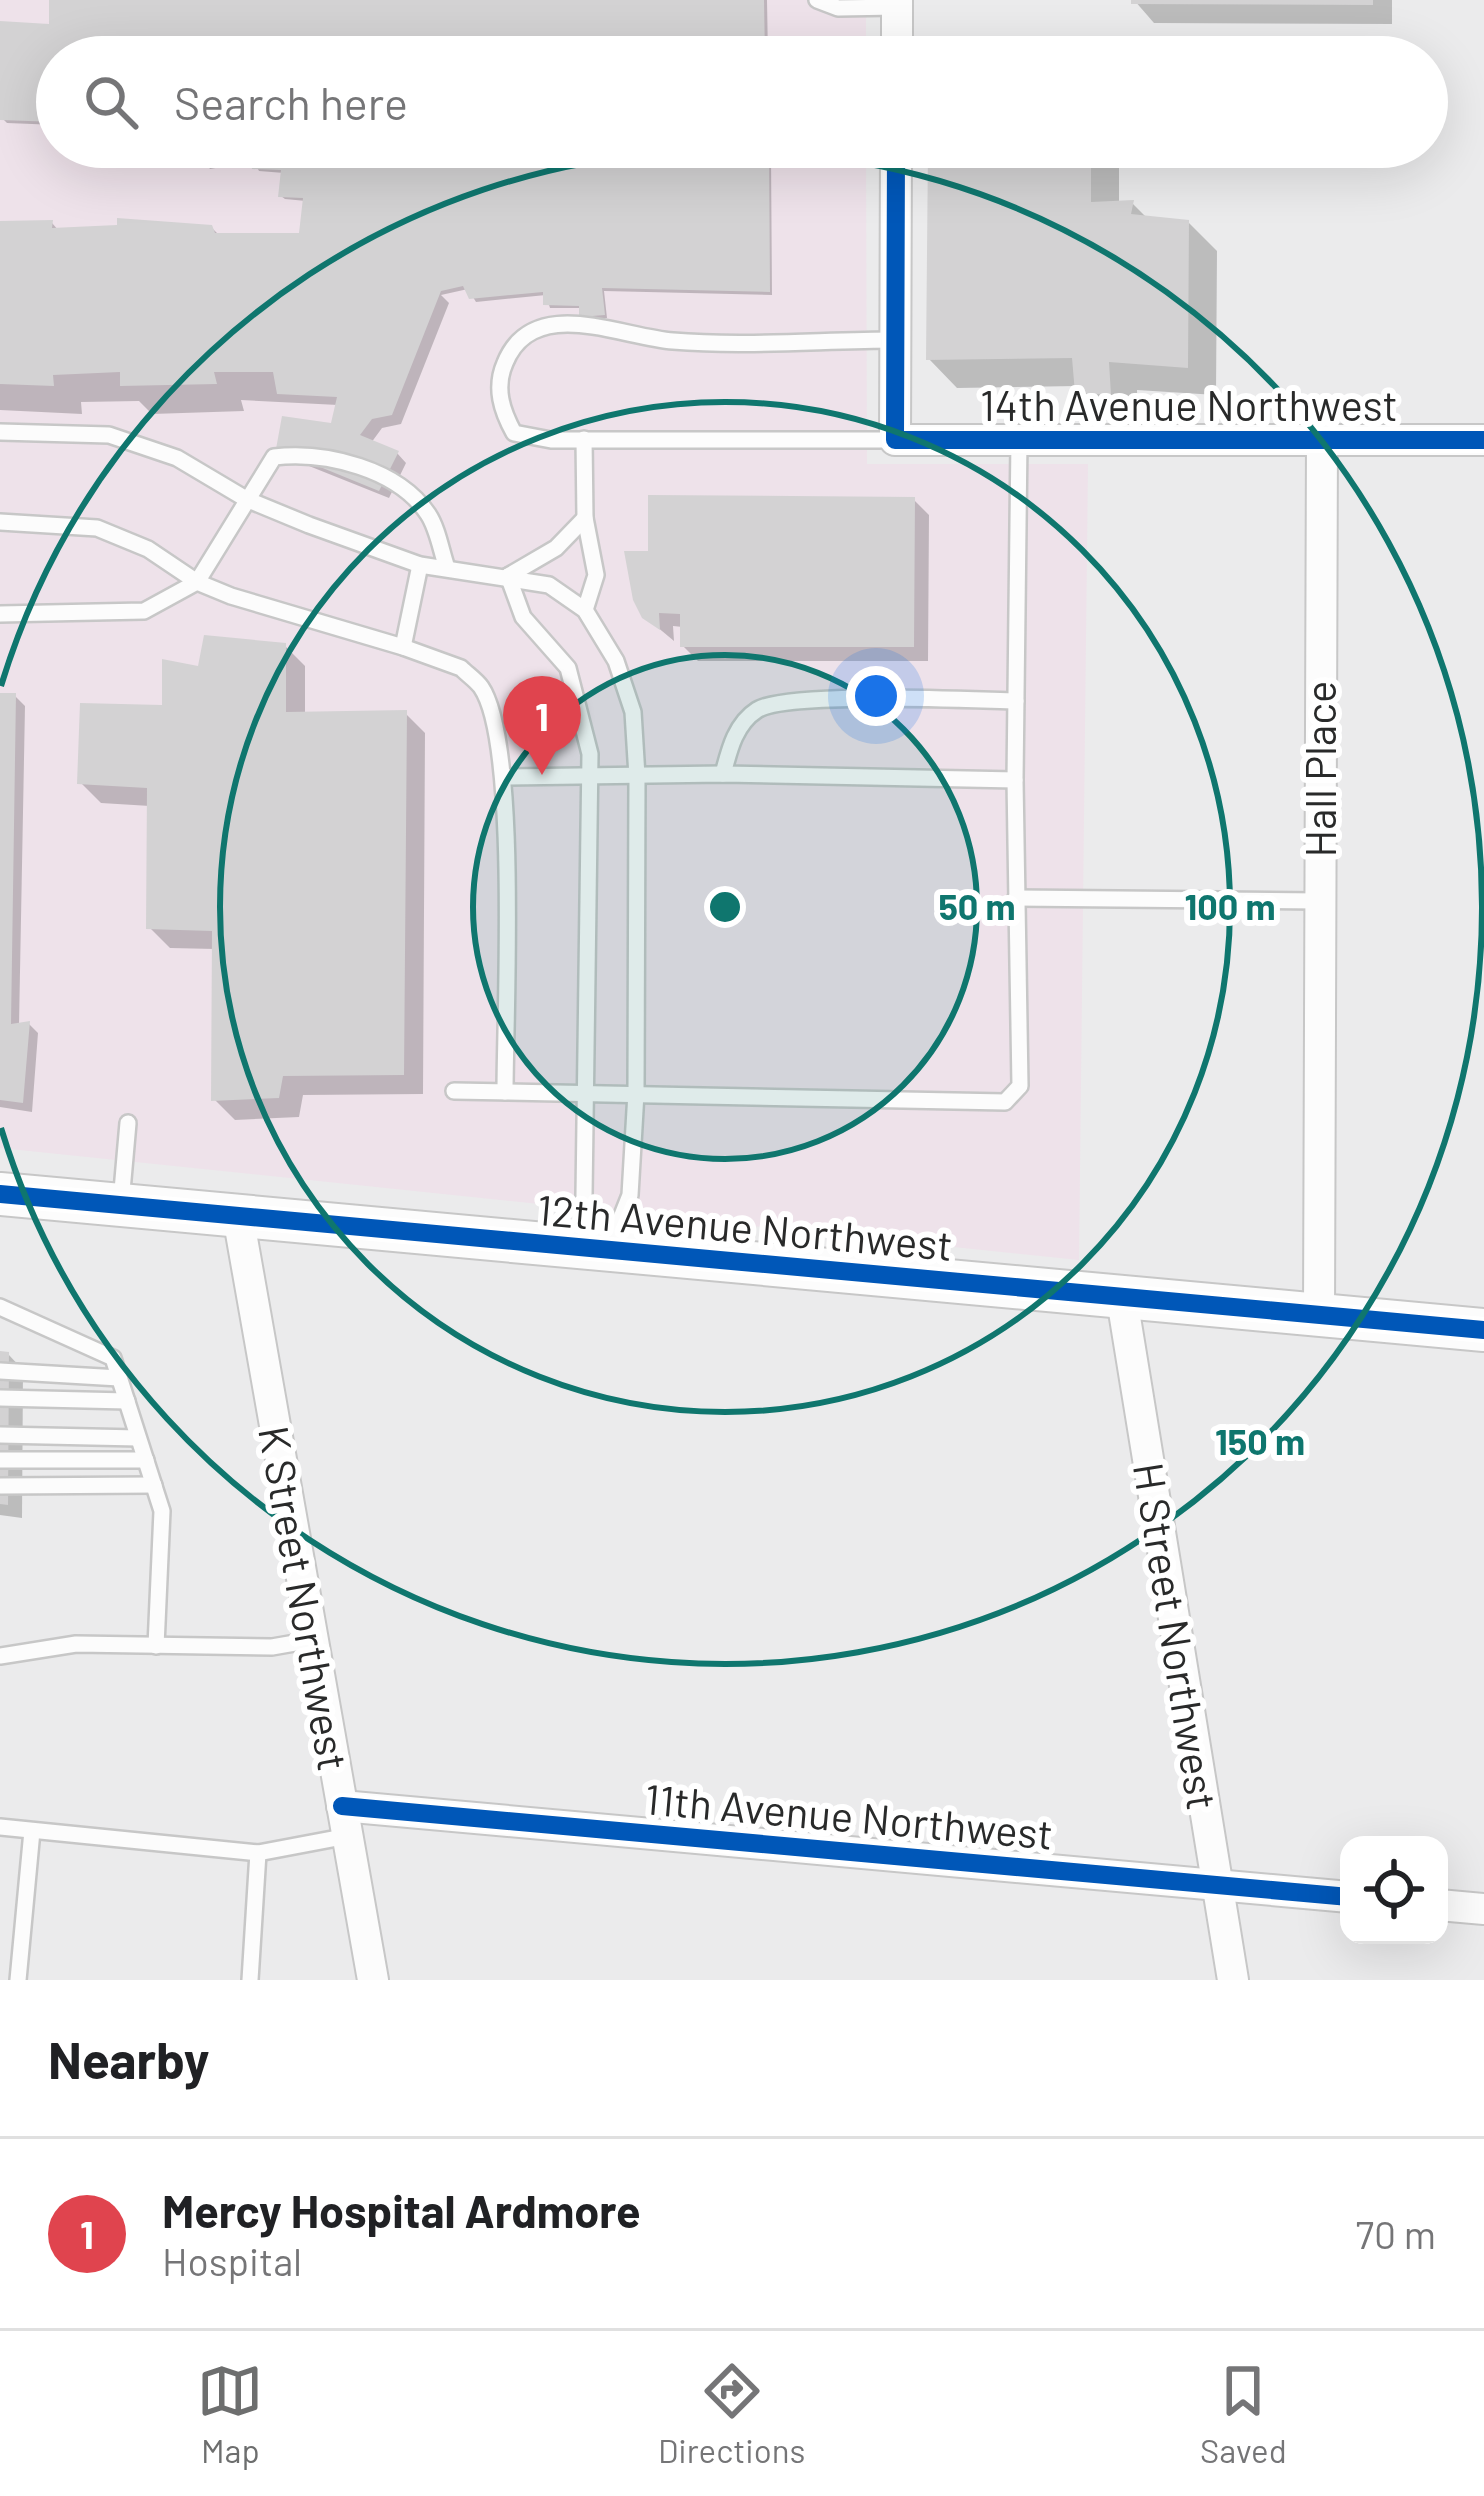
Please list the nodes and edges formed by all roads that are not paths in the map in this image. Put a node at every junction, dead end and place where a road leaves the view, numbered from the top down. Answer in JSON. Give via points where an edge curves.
{"nodes":[{"id":1,"x":817,"y":0,"type":"edge"},
{"id":2,"x":897,"y":4,"type":"edge"},
{"id":3,"x":897,"y":36,"type":"edge"},
{"id":4,"x":896,"y":168,"type":"edge"},
{"id":5,"x":896,"y":340,"type":"junction"},
{"id":6,"x":0,"y":432,"type":"edge"},
{"id":7,"x":584,"y":439,"type":"junction"},
{"id":8,"x":1322,"y":439,"type":"junction"},
{"id":9,"x":895,"y":440,"type":"junction"},
{"id":10,"x":1018,"y":440,"type":"junction"},
{"id":11,"x":1484,"y":440,"type":"edge"},
{"id":12,"x":246,"y":499,"type":"junction"},
{"id":13,"x":585,"y":518,"type":"junction"},
{"id":14,"x":0,"y":522,"type":"edge"},
{"id":15,"x":421,"y":565,"type":"junction"},
{"id":16,"x":446,"y":568,"type":"junction"},
{"id":17,"x":508,"y":576,"type":"junction"},
{"id":18,"x":197,"y":582,"type":"junction"},
{"id":19,"x":585,"y":610,"type":"junction"},
{"id":20,"x":0,"y":614,"type":"edge"},
{"id":21,"x":403,"y":647,"type":"junction"},
{"id":22,"x":1016,"y":701,"type":"junction"},
{"id":23,"x":723,"y":774,"type":"junction"},
{"id":24,"x":638,"y":776,"type":"junction"},
{"id":25,"x":504,"y":777,"type":"junction"},
{"id":26,"x":590,"y":777,"type":"junction"},
{"id":27,"x":1015,"y":780,"type":"junction"},
{"id":28,"x":1016,"y":898,"type":"junction"},
{"id":29,"x":1318,"y":901,"type":"junction"},
{"id":30,"x":454,"y":1090,"type":"dead end"},
{"id":31,"x":505,"y":1092,"type":"junction"},
{"id":32,"x":583,"y":1094,"type":"junction"},
{"id":33,"x":637,"y":1094,"type":"junction"},
{"id":34,"x":128,"y":1123,"type":"dead end"},
{"id":35,"x":0,"y":1194,"type":"edge"},
{"id":36,"x":121,"y":1205,"type":"junction"},
{"id":37,"x":238,"y":1216,"type":"junction"},
{"id":38,"x":608,"y":1251,"type":"junction"},
{"id":39,"x":1120,"y":1293,"type":"junction"},
{"id":40,"x":0,"y":1306,"type":"edge"},
{"id":41,"x":1319,"y":1314,"type":"junction"},
{"id":42,"x":1484,"y":1330,"type":"edge"},
{"id":43,"x":0,"y":1372,"type":"edge"},
{"id":44,"x":119,"y":1378,"type":"junction"},
{"id":45,"x":0,"y":1398,"type":"edge"},
{"id":46,"x":127,"y":1402,"type":"junction"},
{"id":47,"x":0,"y":1435,"type":"edge"},
{"id":48,"x":138,"y":1438,"type":"junction"},
{"id":49,"x":0,"y":1460,"type":"edge"},
{"id":50,"x":146,"y":1460,"type":"junction"},
{"id":51,"x":0,"y":1486,"type":"edge"},
{"id":52,"x":154,"y":1486,"type":"junction"},
{"id":53,"x":313,"y":1640,"type":"junction"},
{"id":54,"x":156,"y":1646,"type":"junction"},
{"id":55,"x":0,"y":1656,"type":"edge"},
{"id":56,"x":345,"y":1821,"type":"junction"},
{"id":57,"x":0,"y":1827,"type":"edge"},
{"id":58,"x":32,"y":1831,"type":"junction"},
{"id":59,"x":258,"y":1853,"type":"junction"},
{"id":60,"x":1217,"y":1885,"type":"junction"},
{"id":61,"x":1340,"y":1896,"type":"edge"},
{"id":62,"x":1448,"y":1906,"type":"edge"},
{"id":63,"x":1484,"y":1909,"type":"edge"},
{"id":64,"x":18,"y":1980,"type":"edge"},
{"id":65,"x":250,"y":1980,"type":"edge"},
{"id":66,"x":374,"y":1980,"type":"edge"},
{"id":67,"x":1233,"y":1980,"type":"edge"}],
"edges":[{"from":1,"to":2,"type":"lane","via":[[838,8]]},
{"from":2,"to":3,"type":"street"},
{"from":4,"to":5,"type":"street"},
{"from":5,"to":7,"type":"lane","via":[[671,341],[557,323],[524,335],[501,371],[500,408],[514,433]]},
{"from":5,"to":9,"type":"street"},
{"from":6,"to":12,"type":"lane","via":[[109,435],[177,458]]},
{"from":7,"to":9,"type":"lane"},
{"from":7,"to":13,"type":"lane"},
{"from":8,"to":10,"type":"street","name":"14th Avenue Northwest"},
{"from":8,"to":11,"type":"street","name":"14th Avenue Northwest"},
{"from":8,"to":29,"type":"street","name":"Hall Place"},
{"from":9,"to":10,"type":"street","name":"14th Avenue Northwest"},
{"from":10,"to":22,"type":"lane"},
{"from":12,"to":15,"type":"lane"},
{"from":12,"to":16,"type":"lane","via":[[274,457],[360,467],[409,490],[432,518]]},
{"from":12,"to":18,"type":"lane"},
{"from":13,"to":17,"type":"lane","via":[[556,548]]},
{"from":13,"to":19,"type":"lane","via":[[596,575]]},
{"from":14,"to":18,"type":"lane","via":[[98,528]]},
{"from":15,"to":16,"type":"lane"},
{"from":15,"to":21,"type":"lane"},
{"from":16,"to":17,"type":"lane"},
{"from":17,"to":19,"type":"lane","via":[[549,585]]},
{"from":17,"to":26,"type":"lane","via":[[523,617],[568,668]]},
{"from":18,"to":20,"type":"lane","via":[[144,611]]},
{"from":18,"to":21,"type":"lane"},
{"from":19,"to":24,"type":"lane","via":[[616,661],[633,712]]},
{"from":21,"to":25,"type":"lane","via":[[460,668],[482,688]]},
{"from":22,"to":23,"type":"lane","via":[[796,700],[758,709],[734,736]]},
{"from":22,"to":27,"type":"lane"},
{"from":23,"to":24,"type":"lane"},
{"from":23,"to":27,"type":"lane"},
{"from":24,"to":26,"type":"lane"},
{"from":24,"to":33,"type":"lane"},
{"from":25,"to":26,"type":"lane"},
{"from":25,"to":31,"type":"lane"},
{"from":26,"to":32,"type":"lane"},
{"from":27,"to":28,"type":"lane"},
{"from":28,"to":29,"type":"lane"},
{"from":28,"to":33,"type":"lane","via":[[1020,1086],[1005,1102]]},
{"from":29,"to":41,"type":"street","name":"Hall Place"},
{"from":30,"to":31,"type":"lane"},
{"from":31,"to":32,"type":"lane"},
{"from":32,"to":33,"type":"lane"},
{"from":32,"to":38,"type":"lane","via":[[584,1196]]},
{"from":33,"to":38,"type":"lane","via":[[630,1195]]},
{"from":34,"to":36,"type":"lane"},
{"from":35,"to":36,"type":"street","name":"12th Avenue Northwest"},
{"from":36,"to":37,"type":"street","name":"12th Avenue Northwest"},
{"from":37,"to":38,"type":"street","name":"12th Avenue Northwest"},
{"from":37,"to":53,"type":"street","name":"K Street Northwest"},
{"from":38,"to":39,"type":"street","name":"12th Avenue Northwest"},
{"from":39,"to":41,"type":"street","name":"12th Avenue Northwest"},
{"from":39,"to":60,"type":"street","name":"H Street Northwest"},
{"from":40,"to":44,"type":"lane","via":[[113,1358]]},
{"from":41,"to":42,"type":"street","name":"12th Avenue Northwest"},
{"from":43,"to":44,"type":"lane"},
{"from":44,"to":46,"type":"lane"},
{"from":45,"to":46,"type":"lane"},
{"from":46,"to":48,"type":"lane"},
{"from":47,"to":48,"type":"lane"},
{"from":48,"to":50,"type":"lane"},
{"from":49,"to":50,"type":"lane"},
{"from":50,"to":52,"type":"lane"},
{"from":51,"to":52,"type":"lane"},
{"from":52,"to":54,"type":"lane","via":[[162,1511]]},
{"from":53,"to":54,"type":"lane"},
{"from":53,"to":56,"type":"street","name":"K Street Northwest"},
{"from":54,"to":55,"type":"lane","via":[[76,1644]]},
{"from":56,"to":59,"type":"lane"},
{"from":56,"to":60,"type":"street","name":"11th Avenue Northwest"},
{"from":56,"to":66,"type":"street","name":"K Street Northwest"},
{"from":57,"to":58,"type":"lane"},
{"from":58,"to":59,"type":"lane"},
{"from":58,"to":64,"type":"lane"},
{"from":59,"to":65,"type":"lane"},
{"from":60,"to":61,"type":"street","name":"11th Avenue Northwest"},
{"from":60,"to":67,"type":"street","name":"H Street Northwest"},
{"from":62,"to":63,"type":"street"}]}
